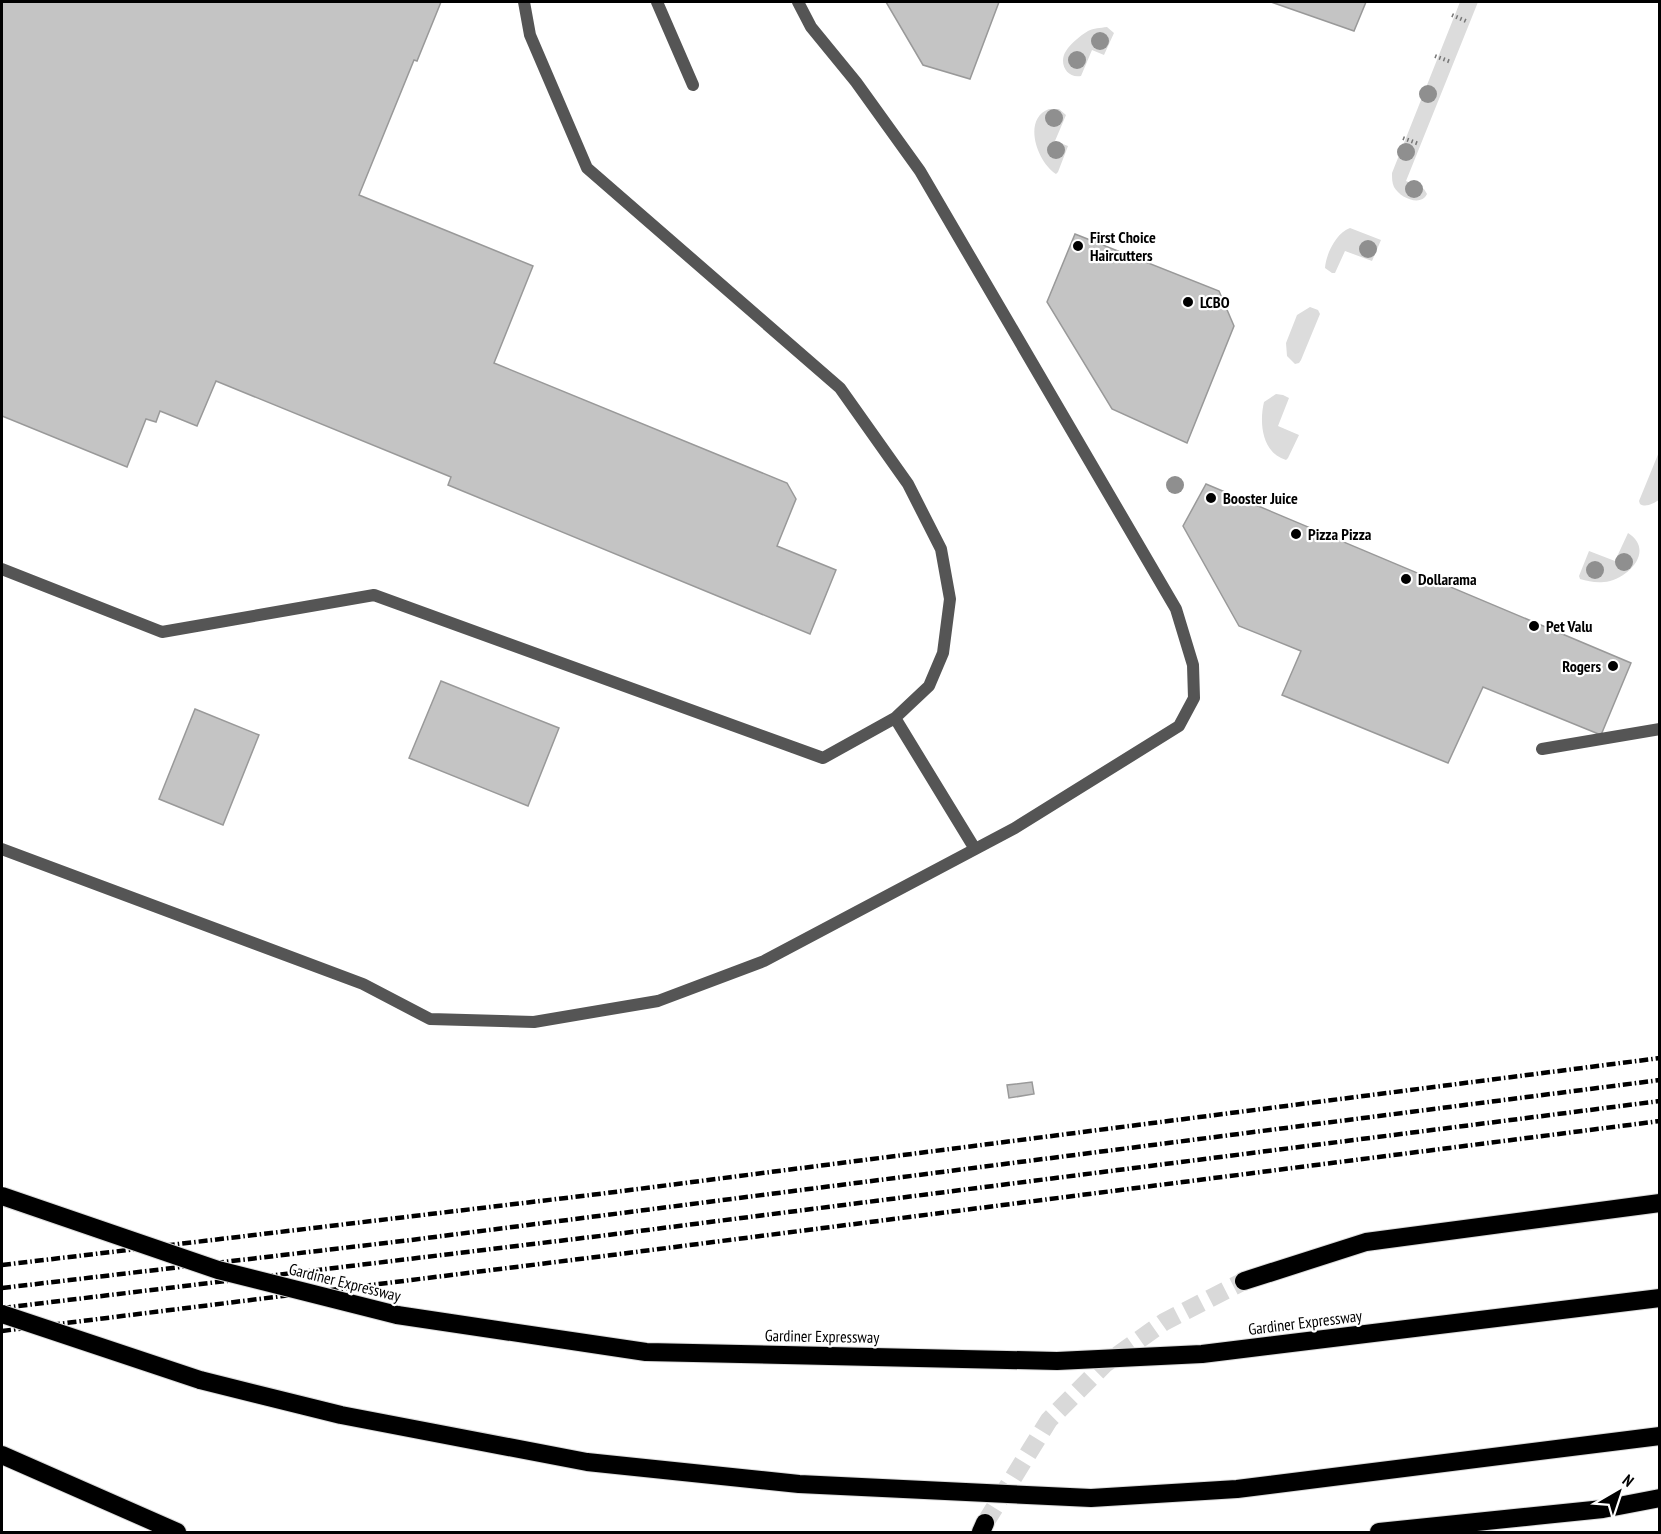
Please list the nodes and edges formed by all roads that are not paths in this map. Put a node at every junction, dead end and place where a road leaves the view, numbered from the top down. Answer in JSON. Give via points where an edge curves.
{"nodes":[{"id":1,"x":524,"y":2,"type":"edge"},
{"id":2,"x":657,"y":2,"type":"edge"},
{"id":3,"x":798,"y":2,"type":"edge"},
{"id":4,"x":693,"y":85,"type":"dead end"},
{"id":5,"x":2,"y":568,"type":"edge"},
{"id":6,"x":895,"y":718,"type":"junction"},
{"id":7,"x":1659,"y":729,"type":"edge"},
{"id":8,"x":1542,"y":749,"type":"dead end"},
{"id":9,"x":2,"y":849,"type":"edge"},
{"id":10,"x":975,"y":849,"type":"junction"},
{"id":11,"x":2,"y":1196,"type":"edge"},
{"id":12,"x":1659,"y":1203,"type":"edge"},
{"id":13,"x":1244,"y":1281,"type":"tunnel mouth"},
{"id":14,"x":1659,"y":1298,"type":"edge"},
{"id":15,"x":2,"y":1314,"type":"edge"},
{"id":16,"x":1659,"y":1436,"type":"edge"},
{"id":17,"x":2,"y":1455,"type":"edge"},
{"id":18,"x":1659,"y":1498,"type":"edge"},
{"id":19,"x":177,"y":1533,"type":"edge"},
{"id":20,"x":1379,"y":1533,"type":"edge"}],
"edges":[{"from":1,"to":6,"type":"lane","via":[[530,35],[587,168],[840,388],[908,483],[941,549],[950,599],[943,652],[929,686]]},
{"from":2,"to":4,"type":"lane"},
{"from":3,"to":10,"type":"lane","via":[[810,27],[856,82],[920,171],[1176,609],[1193,665],[1194,698],[1179,726]]},
{"from":5,"to":6,"type":"lane","via":[[162,632],[374,595],[823,758]]},
{"from":6,"to":10,"type":"lane"},
{"from":7,"to":8,"type":"lane"},
{"from":9,"to":10,"type":"lane","via":[[363,984],[430,1019],[534,1022],[658,1001],[764,961]]},
{"from":11,"to":14,"type":"highway","name":"Gardiner Expressway","bridge":true,"via":[[218,1270],[397,1315],[646,1352],[1057,1361],[1202,1354]]},
{"from":12,"to":13,"type":"highway","via":[[1366,1242]]},
{"from":15,"to":16,"type":"highway","bridge":true,"via":[[200,1380],[340,1415],[587,1462],[799,1484],[1092,1498],[1237,1489]]},
{"from":17,"to":19,"type":"highway"},
{"from":18,"to":20,"type":"highway","via":[[1603,1509]]}]}
